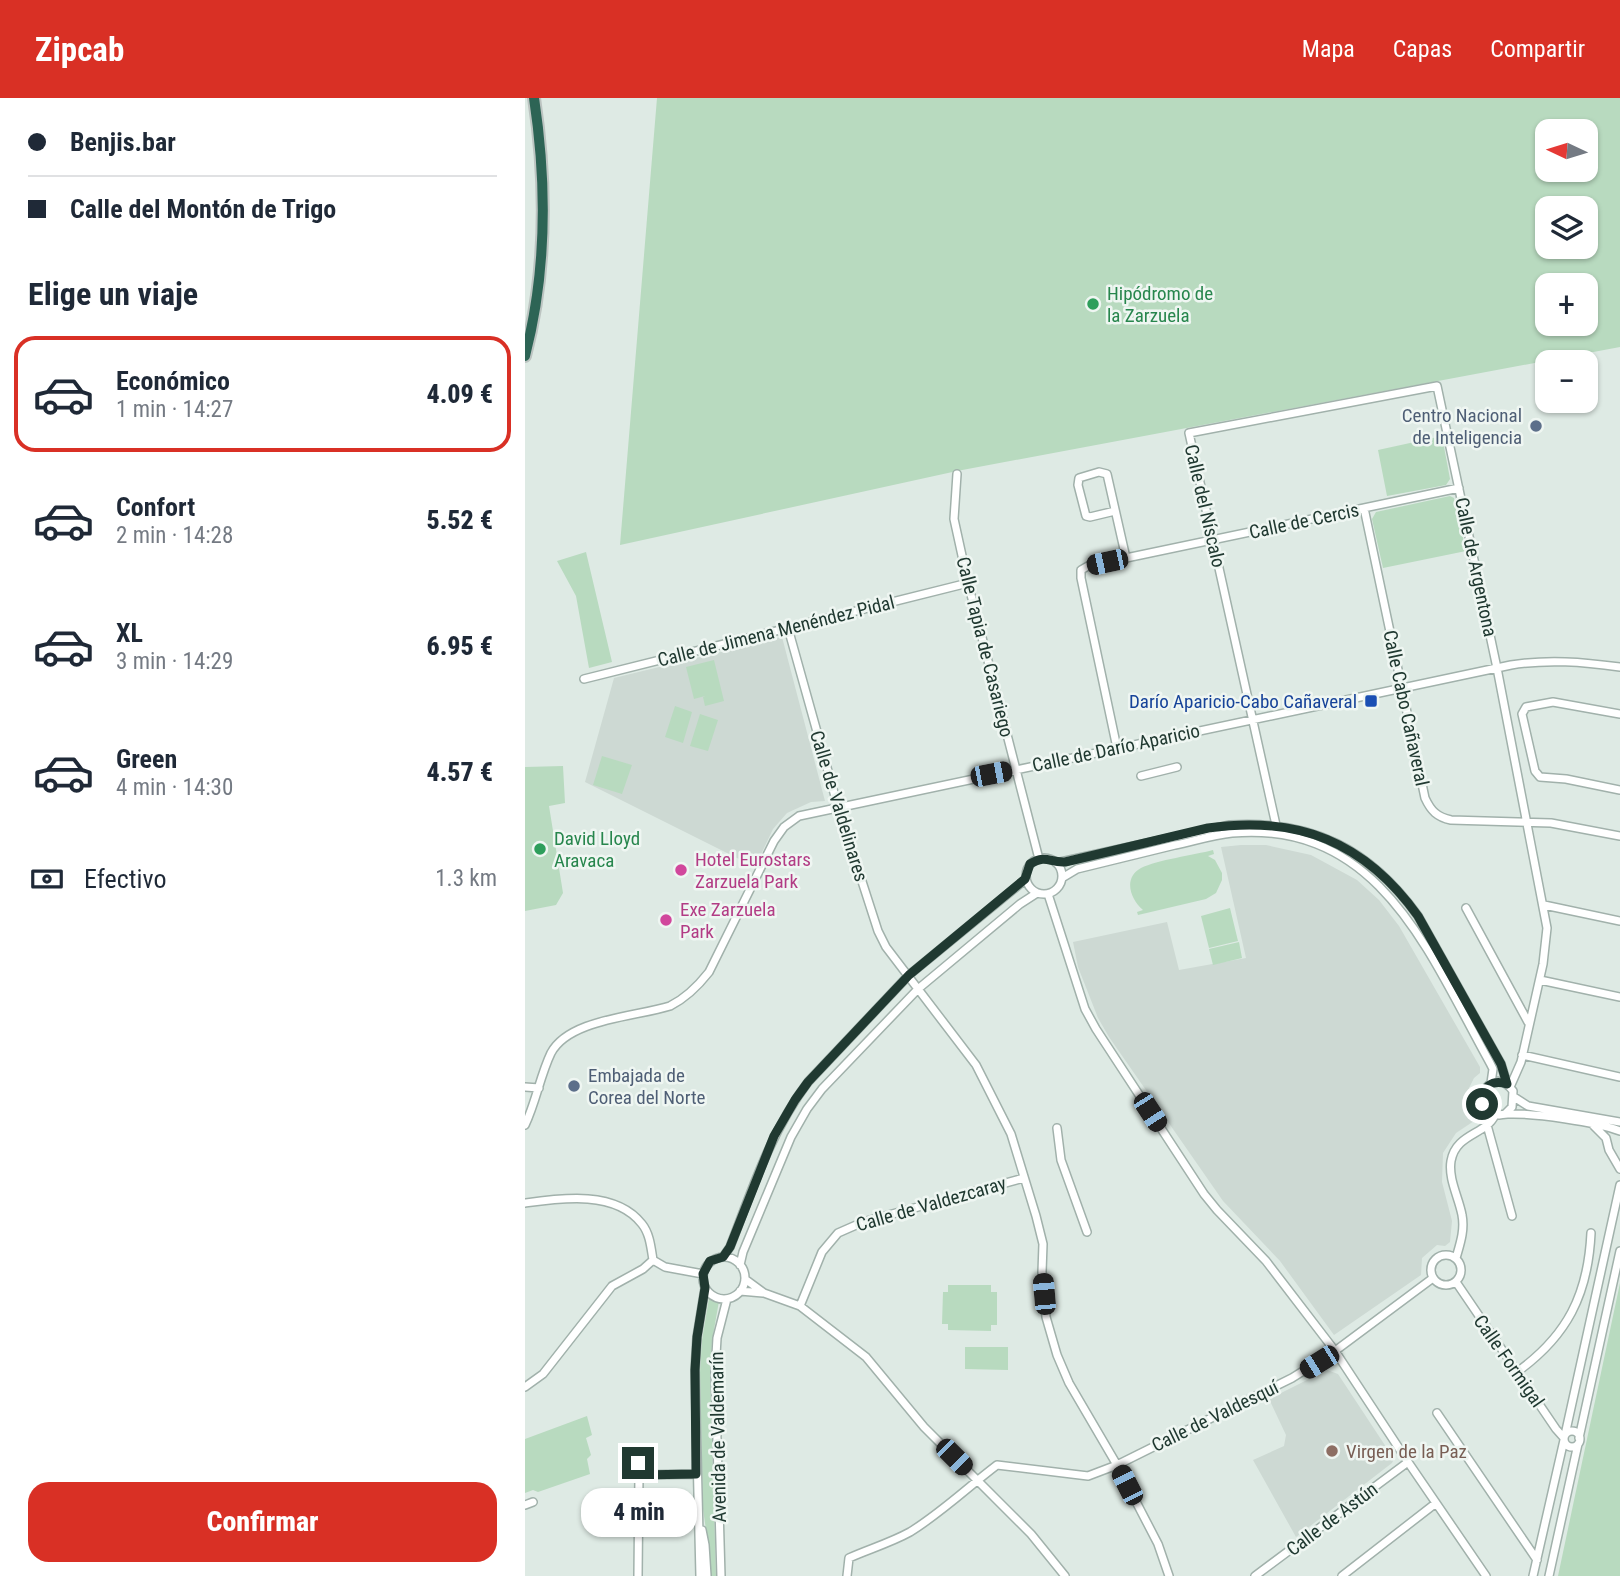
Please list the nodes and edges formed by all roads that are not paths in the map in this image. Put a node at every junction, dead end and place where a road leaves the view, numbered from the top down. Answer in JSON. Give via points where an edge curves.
{"nodes":[{"id":1,"x":534,"y":98,"type":"edge"},
{"id":2,"x":525,"y":356,"type":"edge"},
{"id":3,"x":1437,"y":386,"type":"joint"},
{"id":4,"x":957,"y":474,"type":"dead end"},
{"id":5,"x":1459,"y":488,"type":"junction"},
{"id":6,"x":1364,"y":508,"type":"junction"},
{"id":7,"x":1115,"y":512,"type":"junction"},
{"id":8,"x":1213,"y":540,"type":"junction"},
{"id":9,"x":1126,"y":558,"type":"junction"},
{"id":10,"x":968,"y":583,"type":"junction"},
{"id":11,"x":788,"y":628,"type":"junction"},
{"id":12,"x":1620,"y":667,"type":"edge"},
{"id":13,"x":1497,"y":668,"type":"junction"},
{"id":14,"x":584,"y":679,"type":"dead end"},
{"id":15,"x":1402,"y":688,"type":"junction"},
{"id":16,"x":1620,"y":714,"type":"edge"},
{"id":17,"x":1252,"y":720,"type":"junction"},
{"id":18,"x":1528,"y":743,"type":"junction"},
{"id":19,"x":1117,"y":748,"type":"junction"},
{"id":20,"x":1513,"y":748,"type":"junction"},
{"id":21,"x":1177,"y":767,"type":"dead end"},
{"id":22,"x":1016,"y":769,"type":"junction"},
{"id":23,"x":1142,"y":776,"type":"dead end"},
{"id":24,"x":1620,"y":790,"type":"edge"},
{"id":25,"x":838,"y":807,"type":"junction"},
{"id":26,"x":1527,"y":822,"type":"junction"},
{"id":27,"x":1276,"y":825,"type":"junction"},
{"id":28,"x":1620,"y":836,"type":"edge"},
{"id":29,"x":1039,"y":859,"type":"junction"},
{"id":30,"x":1056,"y":863,"type":"junction"},
{"id":31,"x":1062,"y":878,"type":"junction"},
{"id":32,"x":1025,"y":879,"type":"junction"},
{"id":33,"x":1037,"y":893,"type":"junction"},
{"id":34,"x":1048,"y":894,"type":"junction"},
{"id":35,"x":1544,"y":905,"type":"junction"},
{"id":36,"x":1466,"y":908,"type":"dead end"},
{"id":37,"x":1620,"y":921,"type":"edge"},
{"id":38,"x":909,"y":975,"type":"junction"},
{"id":39,"x":1540,"y":981,"type":"junction"},
{"id":40,"x":918,"y":989,"type":"junction"},
{"id":41,"x":1620,"y":998,"type":"edge"},
{"id":42,"x":1528,"y":1022,"type":"junction"},
{"id":43,"x":1522,"y":1055,"type":"junction"},
{"id":44,"x":1620,"y":1077,"type":"edge"},
{"id":45,"x":1491,"y":1083,"type":"junction"},
{"id":46,"x":1508,"y":1085,"type":"junction"},
{"id":47,"x":525,"y":1087,"type":"edge"},
{"id":48,"x":539,"y":1088,"type":"junction"},
{"id":49,"x":525,"y":1096,"type":"edge"},
{"id":50,"x":1514,"y":1097,"type":"junction"},
{"id":51,"x":535,"y":1099,"type":"junction"},
{"id":52,"x":1505,"y":1114,"type":"junction"},
{"id":53,"x":1495,"y":1115,"type":"junction"},
{"id":54,"x":1620,"y":1122,"type":"edge"},
{"id":55,"x":525,"y":1125,"type":"edge"},
{"id":56,"x":1487,"y":1125,"type":"junction"},
{"id":57,"x":1593,"y":1125,"type":"junction"},
{"id":58,"x":1057,"y":1128,"type":"dead end"},
{"id":59,"x":1620,"y":1131,"type":"edge"},
{"id":60,"x":1620,"y":1169,"type":"edge"},
{"id":61,"x":1024,"y":1178,"type":"junction"},
{"id":62,"x":1620,"y":1185,"type":"edge"},
{"id":63,"x":525,"y":1203,"type":"edge"},
{"id":64,"x":1512,"y":1216,"type":"dead end"},
{"id":65,"x":1087,"y":1232,"type":"dead end"},
{"id":66,"x":1591,"y":1233,"type":"dead end"},
{"id":67,"x":1620,"y":1251,"type":"edge"},
{"id":68,"x":723,"y":1257,"type":"junction"},
{"id":69,"x":1456,"y":1258,"type":"junction"},
{"id":70,"x":653,"y":1260,"type":"junction"},
{"id":71,"x":740,"y":1265,"type":"junction"},
{"id":72,"x":703,"y":1274,"type":"junction"},
{"id":73,"x":1433,"y":1278,"type":"junction"},
{"id":74,"x":745,"y":1279,"type":"junction"},
{"id":75,"x":1456,"y":1282,"type":"junction"},
{"id":76,"x":705,"y":1288,"type":"junction"},
{"id":77,"x":740,"y":1291,"type":"junction"},
{"id":78,"x":764,"y":1293,"type":"junction"},
{"id":79,"x":727,"y":1299,"type":"junction"},
{"id":80,"x":800,"y":1306,"type":"junction"},
{"id":81,"x":1335,"y":1351,"type":"junction"},
{"id":82,"x":1517,"y":1372,"type":"junction"},
{"id":83,"x":525,"y":1387,"type":"edge"},
{"id":84,"x":1437,"y":1413,"type":"dead end"},
{"id":85,"x":1564,"y":1437,"type":"junction"},
{"id":86,"x":1579,"y":1441,"type":"junction"},
{"id":87,"x":634,"y":1454,"type":"dead end"},
{"id":88,"x":1408,"y":1462,"type":"junction"},
{"id":89,"x":1117,"y":1465,"type":"junction"},
{"id":90,"x":696,"y":1474,"type":"junction"},
{"id":91,"x":639,"y":1475,"type":"junction"},
{"id":92,"x":977,"y":1480,"type":"junction"},
{"id":93,"x":1436,"y":1503,"type":"junction"},
{"id":94,"x":698,"y":1512,"type":"junction"},
{"id":95,"x":1537,"y":1560,"type":"junction"},
{"id":96,"x":639,"y":1576,"type":"edge"},
{"id":97,"x":700,"y":1576,"type":"edge"},
{"id":98,"x":706,"y":1576,"type":"edge"},
{"id":99,"x":721,"y":1576,"type":"edge"},
{"id":100,"x":847,"y":1576,"type":"edge"},
{"id":101,"x":1065,"y":1576,"type":"edge"},
{"id":102,"x":1169,"y":1576,"type":"edge"},
{"id":103,"x":1255,"y":1576,"type":"edge"},
{"id":104,"x":1342,"y":1576,"type":"edge"},
{"id":105,"x":1486,"y":1576,"type":"edge"},
{"id":106,"x":1533,"y":1576,"type":"edge"},
{"id":107,"x":1549,"y":1576,"type":"edge"}],
"edges":[{"from":1,"to":2,"type":"highway","via":[[544,203],[541,267]]},
{"from":3,"to":5,"type":"street","name":"Calle de Argentona"},
{"from":3,"to":8,"type":"street","name":"Calle del Níscalo","via":[[1189,433]]},
{"from":4,"to":10,"type":"street","name":"Calle Tapia de Casariego","via":[[954,519]]},
{"from":5,"to":6,"type":"street","name":"Calle de Cercis"},
{"from":5,"to":13,"type":"street","name":"Calle de Argentona"},
{"from":6,"to":8,"type":"street","name":"Calle de Cercis"},
{"from":6,"to":15,"type":"street","name":"Calle Cabo Cañaveral"},
{"from":7,"to":7,"type":"street","via":[[1107,474],[1079,478],[1086,516]]},
{"from":7,"to":9,"type":"street"},
{"from":8,"to":9,"type":"street","name":"Calle de Cercis"},
{"from":8,"to":17,"type":"street","name":"Calle del Níscalo"},
{"from":9,"to":19,"type":"street","name":"Calle de Cercis","via":[[1081,570]]},
{"from":10,"to":11,"type":"street","name":"Calle de Jimena Menéndez Pidal"},
{"from":10,"to":22,"type":"street","name":"Calle Tapia de Casariego"},
{"from":11,"to":14,"type":"street","name":"Calle de Jimena Menéndez Pidal"},
{"from":11,"to":25,"type":"street","name":"Calle de Valdelinares"},
{"from":12,"to":13,"type":"street","name":"Calle de Darío Aparicio","via":[[1579,661]]},
{"from":13,"to":15,"type":"street","name":"Calle de Darío Aparicio"},
{"from":13,"to":20,"type":"street","name":"Calle de Argentona"},
{"from":15,"to":17,"type":"street","name":"Calle de Darío Aparicio"},
{"from":15,"to":26,"type":"street","name":"Calle Cabo Cañaveral","via":[[1430,809],[1451,820]]},
{"from":16,"to":18,"type":"street","via":[[1553,702],[1526,706],[1522,714]]},
{"from":17,"to":19,"type":"street","name":"Calle de Darío Aparicio"},
{"from":17,"to":27,"type":"street","name":"Calle del Níscalo"},
{"from":18,"to":20,"type":"street"},
{"from":18,"to":24,"type":"street","via":[[1540,777]]},
{"from":19,"to":22,"type":"street","name":"Calle de Darío Aparicio"},
{"from":20,"to":26,"type":"street","name":"Calle de Argentona"},
{"from":21,"to":23,"type":"street"},
{"from":22,"to":25,"type":"street","name":"Calle de Darío Aparicio"},
{"from":22,"to":29,"type":"street","name":"Calle Tapia de Casariego"},
{"from":25,"to":38,"type":"street","name":"Calle de Valdelinares","via":[[878,931]]},
{"from":25,"to":48,"type":"street","name":"Calle de Darío Aparicio","via":[[799,816],[783,827],[699,985],[670,1006],[573,1031],[551,1054]]},
{"from":26,"to":28,"type":"street","name":"Calle Cabo Cañaveral"},
{"from":26,"to":35,"type":"street","name":"Calle de Argentona"},
{"from":27,"to":30,"type":"street","via":[[1208,828]]},
{"from":27,"to":46,"type":"street","via":[[1338,844],[1369,863],[1403,895],[1501,1064]]},
{"from":29,"to":30,"type":"street"},
{"from":29,"to":32,"type":"street","via":[[1030,864]]},
{"from":30,"to":31,"type":"street"},
{"from":31,"to":34,"type":"street"},
{"from":31,"to":45,"type":"street","via":[[1077,869],[1231,833],[1283,835],[1335,852],[1378,882],[1410,920],[1493,1069]]},
{"from":32,"to":33,"type":"street"},
{"from":32,"to":38,"type":"street"},
{"from":33,"to":34,"type":"street"},
{"from":33,"to":40,"type":"street"},
{"from":34,"to":81,"type":"street","via":[[1085,1009],[1096,1029],[1204,1194],[1266,1261]]},
{"from":35,"to":37,"type":"street"},
{"from":35,"to":39,"type":"street","name":"Calle de Argentona","via":[[1546,947]]},
{"from":36,"to":42,"type":"street"},
{"from":38,"to":40,"type":"street","name":"Calle de Valdelinares"},
{"from":38,"to":68,"type":"street","via":[[795,1100],[774,1136]]},
{"from":39,"to":41,"type":"street"},
{"from":39,"to":42,"type":"street","name":"Calle de Argentona"},
{"from":40,"to":61,"type":"street","name":"Calle de Valdelinares","via":[[976,1065],[1011,1134]]},
{"from":40,"to":71,"type":"street","via":[[807,1109],[778,1167]]},
{"from":42,"to":43,"type":"street","name":"Calle de Argentona"},
{"from":43,"to":44,"type":"street"},
{"from":43,"to":46,"type":"street","name":"Calle de Argentona"},
{"from":45,"to":46,"type":"street"},
{"from":45,"to":53,"type":"street","via":[[1485,1088],[1482,1104]]},
{"from":46,"to":50,"type":"street"},
{"from":47,"to":48,"type":"street"},
{"from":48,"to":51,"type":"street","name":"Calle de Darío Aparicio"},
{"from":49,"to":51,"type":"street"},
{"from":50,"to":52,"type":"street"},
{"from":50,"to":54,"type":"street","via":[[1528,1106]]},
{"from":51,"to":55,"type":"street","name":"Calle de Darío Aparicio"},
{"from":52,"to":53,"type":"street"},
{"from":52,"to":57,"type":"street"},
{"from":53,"to":56,"type":"street"},
{"from":56,"to":64,"type":"street"},
{"from":56,"to":69,"type":"street","via":[[1464,1139],[1451,1162],[1463,1228]]},
{"from":57,"to":59,"type":"street"},
{"from":57,"to":60,"type":"street","via":[[1606,1138]]},
{"from":58,"to":65,"type":"street","via":[[1062,1160]]},
{"from":61,"to":80,"type":"street","name":"Calle de Valdezcaray","via":[[838,1233],[823,1252]]},
{"from":61,"to":89,"type":"street","name":"Calle de Valdelinares","via":[[1043,1244],[1046,1317],[1057,1355]]},
{"from":62,"to":85,"type":"street"},
{"from":63,"to":70,"type":"street","via":[[577,1197],[627,1211],[642,1223]]},
{"from":66,"to":82,"type":"street","via":[[1590,1263],[1571,1315],[1557,1337]]},
{"from":67,"to":86,"type":"street"},
{"from":68,"to":71,"type":"street"},
{"from":68,"to":72,"type":"street","via":[[710,1261]]},
{"from":69,"to":73,"type":"street","via":[[1448,1254],[1435,1258]]},
{"from":69,"to":75,"type":"street","via":[[1461,1274]]},
{"from":70,"to":72,"type":"street","via":[[665,1267]]},
{"from":70,"to":83,"type":"street","via":[[612,1286],[543,1374]]},
{"from":71,"to":74,"type":"street"},
{"from":72,"to":76,"type":"street"},
{"from":73,"to":75,"type":"street","via":[[1447,1285]]},
{"from":73,"to":81,"type":"street","name":"Calle de Valdesquí"},
{"from":74,"to":77,"type":"street"},
{"from":74,"to":78,"type":"street"},
{"from":75,"to":82,"type":"street","name":"Calle Formigal"},
{"from":76,"to":79,"type":"street","via":[[713,1296]]},
{"from":76,"to":90,"type":"street","name":"Avenida de Valdemarín","via":[[695,1370]]},
{"from":77,"to":78,"type":"street"},
{"from":77,"to":79,"type":"street"},
{"from":78,"to":80,"type":"street"},
{"from":79,"to":99,"type":"street","name":"Avenida de Valdemarín","via":[[717,1338],[715,1372]]},
{"from":80,"to":92,"type":"street","via":[[866,1357],[924,1427]]},
{"from":81,"to":88,"type":"street"},
{"from":81,"to":89,"type":"street","name":"Calle de Valdesquí","via":[[1292,1378]]},
{"from":82,"to":85,"type":"street","name":"Calle Formigal"},
{"from":84,"to":95,"type":"street"},
{"from":85,"to":86,"type":"street","via":[[1573,1432]]},
{"from":85,"to":86,"type":"street","via":[[1569,1447]]},
{"from":85,"to":95,"type":"street"},
{"from":86,"to":107,"type":"street"},
{"from":87,"to":91,"type":"street"},
{"from":88,"to":93,"type":"street"},
{"from":88,"to":103,"type":"street","name":"Calle de Astún"},
{"from":89,"to":92,"type":"street","name":"Calle de Valdesquí","via":[[1088,1476],[997,1465]]},
{"from":89,"to":102,"type":"street","name":"Calle de Valdelinares"},
{"from":90,"to":91,"type":"street"},
{"from":90,"to":94,"type":"street","name":"Avenida de Valdemarín"},
{"from":91,"to":96,"type":"street"},
{"from":92,"to":100,"type":"street","name":"Calle de Valdesquí","via":[[909,1532],[849,1558]]},
{"from":92,"to":101,"type":"street"},
{"from":93,"to":104,"type":"street"},
{"from":93,"to":105,"type":"street"},
{"from":94,"to":97,"type":"street","name":"Avenida de Valdemarín"},
{"from":94,"to":98,"type":"street","name":"Avenida de Valdemarín"},
{"from":95,"to":106,"type":"street"}]}
